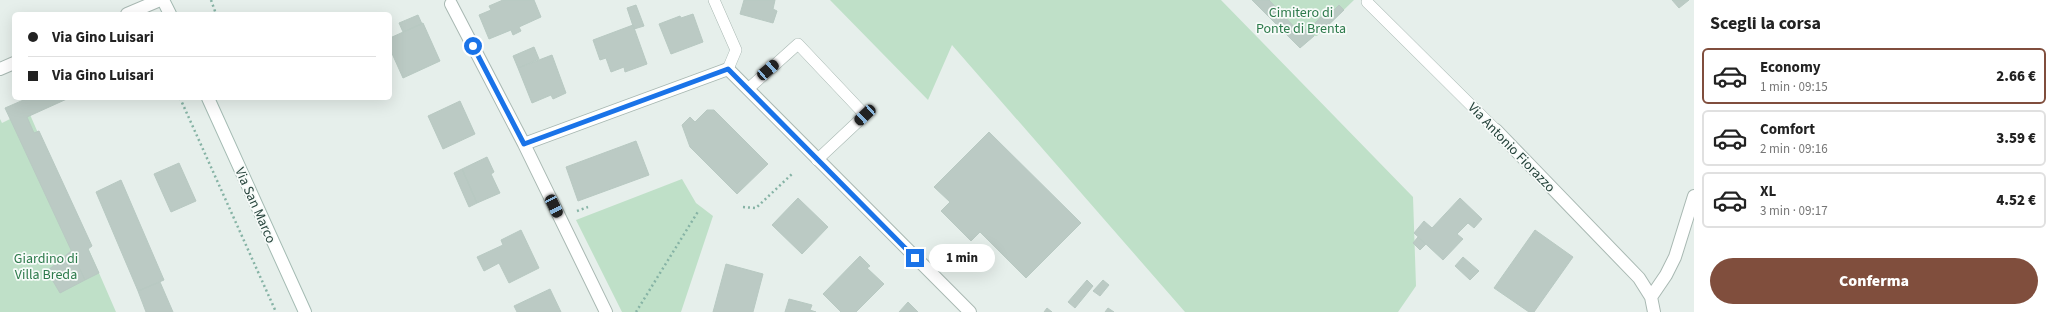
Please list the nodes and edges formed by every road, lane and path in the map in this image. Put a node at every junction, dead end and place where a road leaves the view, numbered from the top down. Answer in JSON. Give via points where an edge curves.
{"nodes":[{"id":1,"x":162,"y":0,"type":"edge"},
{"id":2,"x":211,"y":0,"type":"edge"},
{"id":3,"x":714,"y":0,"type":"edge"},
{"id":4,"x":1367,"y":2,"type":"dead end"},
{"id":5,"x":451,"y":4,"type":"dead end"},
{"id":6,"x":132,"y":12,"type":"edge"},
{"id":7,"x":169,"y":12,"type":"edge"},
{"id":8,"x":215,"y":12,"type":"edge"},
{"id":9,"x":12,"y":64,"type":"edge"},
{"id":10,"x":0,"y":69,"type":"edge"},
{"id":11,"x":728,"y":69,"type":"junction"},
{"id":12,"x":748,"y":89,"type":"junction"},
{"id":13,"x":181,"y":100,"type":"edge"},
{"id":14,"x":209,"y":100,"type":"edge"},
{"id":15,"x":1496,"y":130,"type":"joint"},
{"id":16,"x":524,"y":144,"type":"junction"},
{"id":17,"x":818,"y":160,"type":"junction"},
{"id":18,"x":793,"y":174,"type":"dead end"},
{"id":19,"x":1694,"y":196,"type":"edge"},
{"id":20,"x":743,"y":207,"type":"dead end"},
{"id":21,"x":699,"y":210,"type":"dead end"},
{"id":22,"x":1651,"y":297,"type":"junction"},
{"id":23,"x":276,"y":312,"type":"edge"},
{"id":24,"x":305,"y":312,"type":"edge"},
{"id":25,"x":606,"y":312,"type":"edge"},
{"id":26,"x":636,"y":312,"type":"edge"},
{"id":27,"x":970,"y":312,"type":"edge"},
{"id":28,"x":1654,"y":312,"type":"edge"}],
"edges":[{"from":1,"to":6,"type":"street"},
{"from":1,"to":7,"type":"street"},
{"from":2,"to":8,"type":"path"},
{"from":3,"to":11,"type":"lane","via":[[736,50]]},
{"from":4,"to":15,"type":"lane","name":"Via Antonio Fiorazzo"},
{"from":5,"to":16,"type":"street"},
{"from":9,"to":10,"type":"street"},
{"from":11,"to":12,"type":"street"},
{"from":11,"to":16,"type":"street"},
{"from":12,"to":17,"type":"street"},
{"from":12,"to":17,"type":"lane","via":[[798,44],[865,115]]},
{"from":13,"to":23,"type":"path"},
{"from":14,"to":24,"type":"street","name":"Via San Marco"},
{"from":15,"to":22,"type":"street","name":"Via Antonio Fiorazzo","via":[[1639,278]]},
{"from":16,"to":25,"type":"street"},
{"from":17,"to":27,"type":"street"},
{"from":18,"to":20,"type":"path","via":[[756,208]]},
{"from":19,"to":22,"type":"street","via":[[1675,257]]},
{"from":21,"to":26,"type":"path"},
{"from":22,"to":28,"type":"street","name":"Via Antonio Fiorazzo"}]}
